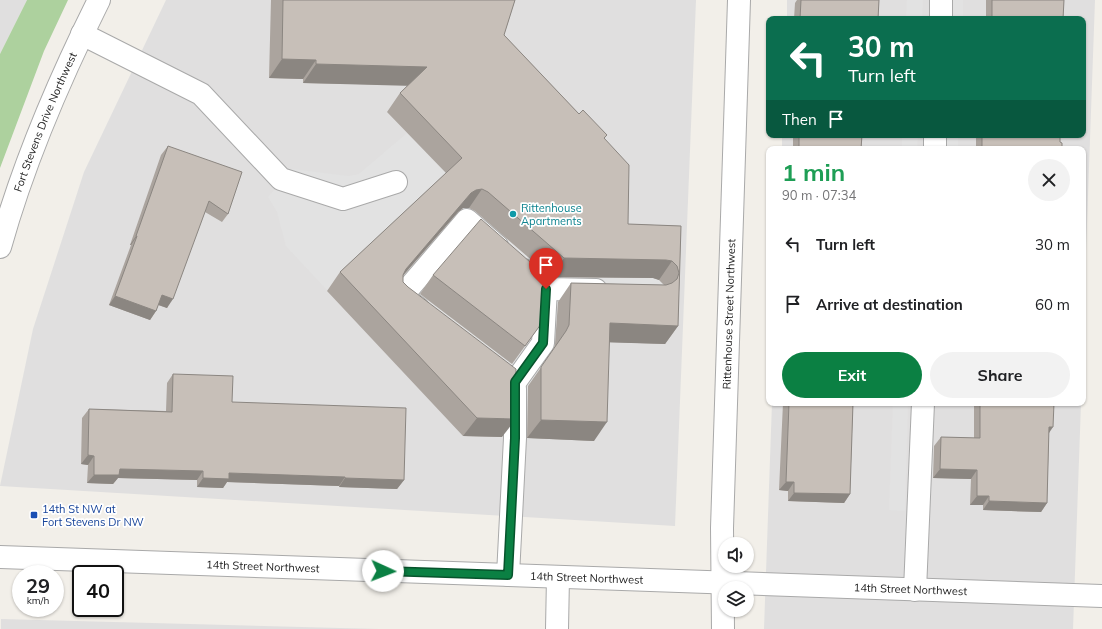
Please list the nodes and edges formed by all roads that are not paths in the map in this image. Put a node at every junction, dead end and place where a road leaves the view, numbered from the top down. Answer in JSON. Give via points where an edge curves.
{"nodes":[{"id":1,"x":99,"y":0,"type":"edge"},
{"id":2,"x":739,"y":0,"type":"edge"},
{"id":3,"x":941,"y":0,"type":"edge"},
{"id":4,"x":940,"y":16,"type":"edge"},
{"id":5,"x":82,"y":34,"type":"junction"},
{"id":6,"x":396,"y":182,"type":"dead end"},
{"id":7,"x":0,"y":247,"type":"edge"},
{"id":8,"x":546,"y":289,"type":"junction"},
{"id":9,"x":615,"y":290,"type":"edge"},
{"id":10,"x":434,"y":320,"type":"edge"},
{"id":11,"x":924,"y":406,"type":"edge"},
{"id":12,"x":0,"y":557,"type":"edge"},
{"id":13,"x":508,"y":575,"type":"junction"},
{"id":14,"x":558,"y":577,"type":"junction"},
{"id":15,"x":722,"y":581,"type":"edge"},
{"id":16,"x":718,"y":582,"type":"edge"},
{"id":17,"x":754,"y":583,"type":"edge"},
{"id":18,"x":915,"y":590,"type":"junction"},
{"id":19,"x":1102,"y":596,"type":"edge"},
{"id":20,"x":723,"y":617,"type":"edge"},
{"id":21,"x":557,"y":629,"type":"edge"},
{"id":22,"x":723,"y":629,"type":"edge"}],
"edges":[{"from":1,"to":5,"type":"street","name":"Fort Stevens Drive Northwest"},
{"from":2,"to":15,"type":"street","name":"Rittenhouse Street Northwest"},
{"from":3,"to":4,"type":"street"},
{"from":5,"to":6,"type":"street","via":[[201,94],[281,179],[342,199]]},
{"from":5,"to":7,"type":"street","name":"Fort Stevens Drive Northwest","via":[[24,170]]},
{"from":8,"to":9,"type":"street"},
{"from":8,"to":10,"type":"street","via":[[467,220],[402,296]]},
{"from":8,"to":13,"type":"street","via":[[543,343],[509,378],[515,438]]},
{"from":11,"to":18,"type":"street"},
{"from":12,"to":13,"type":"street","name":"14th Street Northwest"},
{"from":13,"to":14,"type":"street","name":"14th Street Northwest"},
{"from":14,"to":16,"type":"street","name":"14th Street Northwest"},
{"from":14,"to":21,"type":"street"},
{"from":17,"to":18,"type":"street","name":"14th Street Northwest"},
{"from":18,"to":19,"type":"street","name":"14th Street Northwest"},
{"from":20,"to":22,"type":"street","name":"Rittenhouse Street Northwest"}]}
